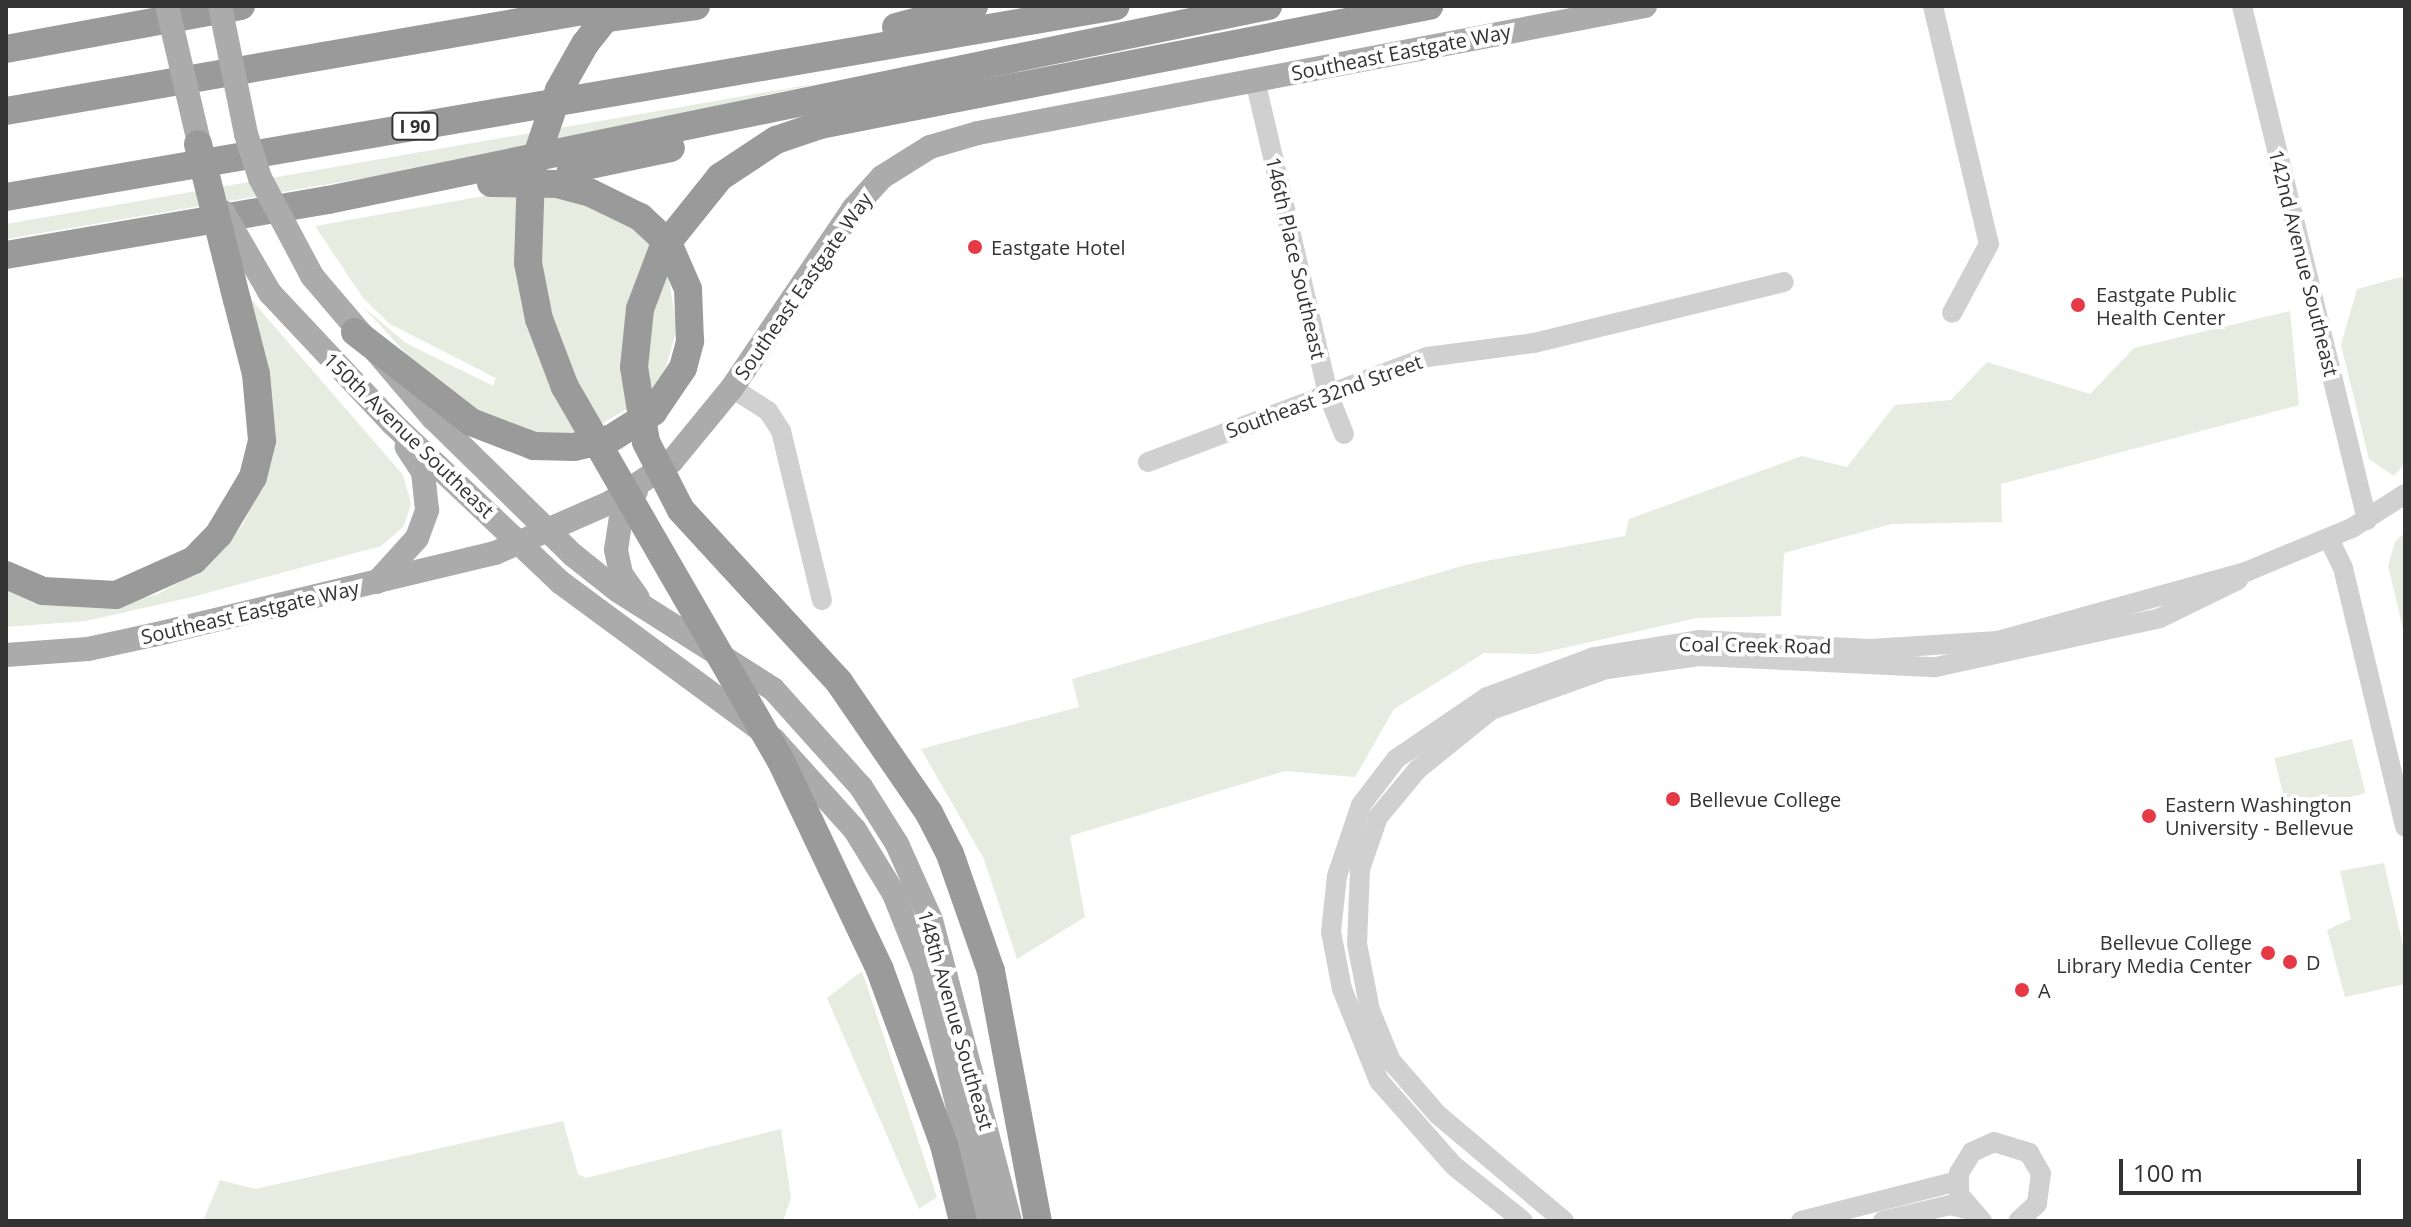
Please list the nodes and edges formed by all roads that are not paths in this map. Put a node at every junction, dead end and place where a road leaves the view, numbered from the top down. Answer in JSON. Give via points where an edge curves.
{"nodes":[{"id":1,"x":167,"y":6,"type":"edge"},
{"id":2,"x":220,"y":6,"type":"edge"},
{"id":3,"x":241,"y":6,"type":"edge"},
{"id":4,"x":614,"y":6,"type":"edge"},
{"id":5,"x":696,"y":6,"type":"edge"},
{"id":6,"x":974,"y":6,"type":"edge"},
{"id":7,"x":1116,"y":6,"type":"edge"},
{"id":8,"x":1268,"y":6,"type":"edge"},
{"id":9,"x":1429,"y":6,"type":"edge"},
{"id":10,"x":1645,"y":6,"type":"edge"},
{"id":11,"x":1933,"y":6,"type":"edge"},
{"id":12,"x":2242,"y":6,"type":"edge"},
{"id":13,"x":76,"y":35,"type":"junction"},
{"id":14,"x":6,"y":36,"type":"edge"},
{"id":15,"x":6,"y":49,"type":"edge"},
{"id":16,"x":371,"y":51,"type":"junction"},
{"id":17,"x":824,"y":55,"type":"junction"},
{"id":18,"x":984,"y":67,"type":"junction"},
{"id":19,"x":1255,"y":80,"type":"junction"},
{"id":20,"x":6,"y":111,"type":"edge"},
{"id":21,"x":198,"y":144,"type":"junction"},
{"id":22,"x":491,"y":183,"type":"junction"},
{"id":23,"x":6,"y":197,"type":"edge"},
{"id":24,"x":328,"y":200,"type":"junction"},
{"id":25,"x":134,"y":234,"type":"junction"},
{"id":26,"x":6,"y":255,"type":"edge"},
{"id":27,"x":6,"y":275,"type":"edge"},
{"id":28,"x":1784,"y":282,"type":"dead end"},
{"id":29,"x":1952,"y":313,"type":"dead end"},
{"id":30,"x":355,"y":332,"type":"junction"},
{"id":31,"x":732,"y":388,"type":"junction"},
{"id":32,"x":1328,"y":394,"type":"junction"},
{"id":33,"x":392,"y":423,"type":"junction"},
{"id":34,"x":1344,"y":434,"type":"dead end"},
{"id":35,"x":1148,"y":462,"type":"dead end"},
{"id":36,"x":640,"y":486,"type":"junction"},
{"id":37,"x":2405,"y":494,"type":"edge"},
{"id":38,"x":2367,"y":520,"type":"junction"},
{"id":39,"x":547,"y":530,"type":"junction"},
{"id":40,"x":2329,"y":539,"type":"junction"},
{"id":41,"x":520,"y":542,"type":"junction"},
{"id":42,"x":2248,"y":571,"type":"junction"},
{"id":43,"x":6,"y":575,"type":"edge"},
{"id":44,"x":377,"y":582,"type":"junction"},
{"id":45,"x":822,"y":600,"type":"dead end"},
{"id":46,"x":661,"y":619,"type":"junction"},
{"id":47,"x":6,"y":655,"type":"edge"},
{"id":48,"x":830,"y":748,"type":"joint"},
{"id":49,"x":795,"y":760,"type":"joint"},
{"id":50,"x":2405,"y":827,"type":"edge"},
{"id":51,"x":1958,"y":1181,"type":"junction"},
{"id":52,"x":1974,"y":1215,"type":"edge"},
{"id":53,"x":963,"y":1221,"type":"edge"},
{"id":54,"x":986,"y":1221,"type":"edge"},
{"id":55,"x":1010,"y":1221,"type":"edge"},
{"id":56,"x":1038,"y":1221,"type":"edge"},
{"id":57,"x":1523,"y":1221,"type":"edge"},
{"id":58,"x":1564,"y":1221,"type":"edge"},
{"id":59,"x":1801,"y":1221,"type":"edge"},
{"id":60,"x":1883,"y":1221,"type":"edge"},
{"id":61,"x":2018,"y":1221,"type":"edge"}],
"edges":[{"from":1,"to":21,"type":"main road","name":"150th Avenue Southeast","bridge":true},
{"from":2,"to":30,"type":"main road","name":"150th Avenue Southeast","bridge":true,"via":[[260,178],[312,276]]},
{"from":3,"to":13,"type":"highway"},
{"from":4,"to":16,"type":"highway"},
{"from":4,"to":53,"type":"highway","bridge":true,"via":[[559,90],[531,173],[528,263],[539,319],[565,387],[787,772],[880,970],[944,1145]]},
{"from":5,"to":16,"type":"highway"},
{"from":6,"to":17,"type":"highway"},
{"from":7,"to":17,"type":"highway","number":"I 90"},
{"from":8,"to":18,"type":"highway"},
{"from":9,"to":56,"type":"highway","bridge":true,"via":[[820,125],[767,144],[720,177],[663,248],[640,309],[634,367],[646,442],[681,510],[839,682],[929,813],[950,854],[991,971]]},
{"from":10,"to":19,"type":"main road","name":"Southeast Eastgate Way"},
{"from":11,"to":29,"type":"street","via":[[1989,244]]},
{"from":12,"to":38,"type":"street","name":"142nd Avenue Southeast"},
{"from":13,"to":14,"type":"highway"},
{"from":13,"to":15,"type":"highway"},
{"from":16,"to":20,"type":"highway"},
{"from":17,"to":23,"type":"highway","number":"I 90"},
{"from":18,"to":22,"type":"highway","via":[[633,158]]},
{"from":18,"to":24,"type":"highway"},
{"from":19,"to":31,"type":"main road","name":"Southeast Eastgate Way","via":[[978,133],[907,159],[853,209]]},
{"from":19,"to":32,"type":"street","name":"146th Place Southeast"},
{"from":21,"to":33,"type":"main road","name":"150th Avenue Southeast","bridge":true,"via":[[232,232],[270,293]]},
{"from":21,"to":43,"type":"highway","bridge":true,"via":[[256,374],[262,440],[253,477],[219,534],[194,560],[116,595],[43,591]]},
{"from":22,"to":24,"type":"highway"},
{"from":22,"to":30,"type":"highway","via":[[558,184],[591,193],[640,217],[668,243],[688,289],[690,341],[683,368],[653,412],[610,439],[574,447],[534,446],[471,422]]},
{"from":24,"to":25,"type":"highway"},
{"from":25,"to":26,"type":"highway"},
{"from":25,"to":27,"type":"highway"},
{"from":28,"to":32,"type":"street","name":"Southeast 32nd Street","via":[[1534,343],[1427,357]]},
{"from":30,"to":39,"type":"main road","name":"150th Avenue Southeast"},
{"from":31,"to":36,"type":"main road","name":"Southeast Eastgate Way","via":[[672,461]]},
{"from":31,"to":45,"type":"street","via":[[768,411],[781,431]]},
{"from":32,"to":34,"type":"street","name":"146th Place Southeast"},
{"from":32,"to":35,"type":"street","name":"Southeast 32nd Street"},
{"from":33,"to":41,"type":"main road","name":"150th Avenue Southeast"},
{"from":33,"to":44,"type":"main road","via":[[423,472],[427,510],[417,538]]},
{"from":36,"to":39,"type":"main road","name":"Southeast Eastgate Way"},
{"from":36,"to":46,"type":"main road","via":[[615,529],[617,560],[633,593]]},
{"from":37,"to":38,"type":"street"},
{"from":38,"to":40,"type":"street","name":"Coal Creek Road"},
{"from":39,"to":41,"type":"main road","name":"Southeast Eastgate Way"},
{"from":39,"to":46,"type":"main road","name":"150th Avenue Southeast","via":[[617,590]]},
{"from":40,"to":42,"type":"street","name":"Coal Creek Road"},
{"from":40,"to":50,"type":"street","via":[[2343,568]]},
{"from":41,"to":44,"type":"main road","name":"Southeast Eastgate Way"},
{"from":41,"to":49,"type":"main road","name":"150th Avenue Southeast","via":[[595,612],[720,696]]},
{"from":42,"to":57,"type":"street","name":"Coal Creek Road","via":[[1976,645],[1870,649],[1699,640],[1623,650],[1567,665],[1487,697],[1396,759],[1365,797],[1337,876],[1331,932],[1342,989],[1379,1081],[1454,1166]]},
{"from":42,"to":58,"type":"street","name":"Coal Creek Road","via":[[2235,583],[2160,618],[1978,661],[1936,667],[1863,666],[1699,656],[1607,669],[1491,710],[1417,770],[1378,817],[1360,869],[1357,944],[1370,1010],[1391,1061],[1438,1115]]},
{"from":44,"to":47,"type":"main road","name":"Southeast Eastgate Way","via":[[88,649]]},
{"from":46,"to":48,"type":"main road","name":"150th Avenue Southeast","via":[[773,689]]},
{"from":48,"to":55,"type":"main road","name":"148th Avenue Southeast","via":[[880,815],[931,920]]},
{"from":49,"to":54,"type":"main road","name":"148th Avenue Southeast","via":[[855,830],[910,928]]},
{"from":51,"to":52,"type":"street"},
{"from":51,"to":59,"type":"street"},
{"from":51,"to":61,"type":"street","via":[[1964,1161],[1983,1145],[2019,1146],[2037,1162],[2042,1189],[2037,1204]]},
{"from":52,"to":60,"type":"street","via":[[1950,1205]]}]}
